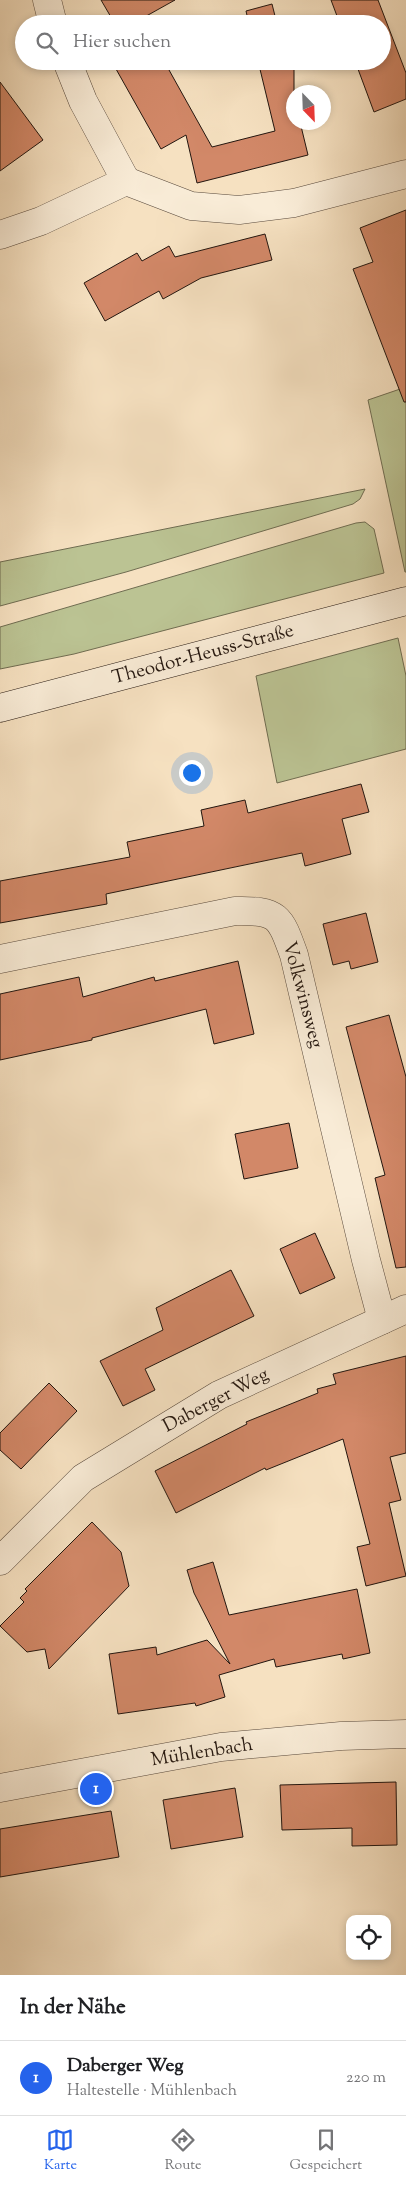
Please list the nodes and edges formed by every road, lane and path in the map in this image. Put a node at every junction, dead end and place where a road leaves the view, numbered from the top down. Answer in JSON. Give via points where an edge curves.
{"nodes":[{"id":1,"x":47,"y":0,"type":"edge"},
{"id":2,"x":51,"y":15,"type":"edge"},
{"id":3,"x":71,"y":70,"type":"edge"},
{"id":4,"x":406,"y":174,"type":"edge"},
{"id":5,"x":126,"y":181,"type":"junction"},
{"id":6,"x":0,"y":235,"type":"edge"},
{"id":7,"x":406,"y":601,"type":"edge"},
{"id":8,"x":0,"y":708,"type":"edge"},
{"id":9,"x":0,"y":959,"type":"edge"},
{"id":10,"x":394,"y":1314,"type":"edge"},
{"id":11,"x":0,"y":1561,"type":"edge"},
{"id":12,"x":406,"y":1734,"type":"edge"},
{"id":13,"x":0,"y":1788,"type":"edge"}],
"edges":[{"from":1,"to":2,"type":"street"},
{"from":3,"to":5,"type":"street","via":[[83,101]]},
{"from":4,"to":5,"type":"street","via":[[294,203],[239,210],[191,206]]},
{"from":5,"to":6,"type":"street","via":[[41,221]]},
{"from":7,"to":8,"type":"street","name":"Theodor-Heuss-Straße"},
{"from":9,"to":10,"type":"street","name":"Volkwinsweg","via":[[235,912],[261,910],[277,918],[294,955],[366,1260]]},
{"from":10,"to":11,"type":"street","name":"Daberger Weg","via":[[219,1395],[82,1478]]},
{"from":12,"to":13,"type":"street","name":"Mühlenbach","via":[[341,1736],[221,1747]]}]}
